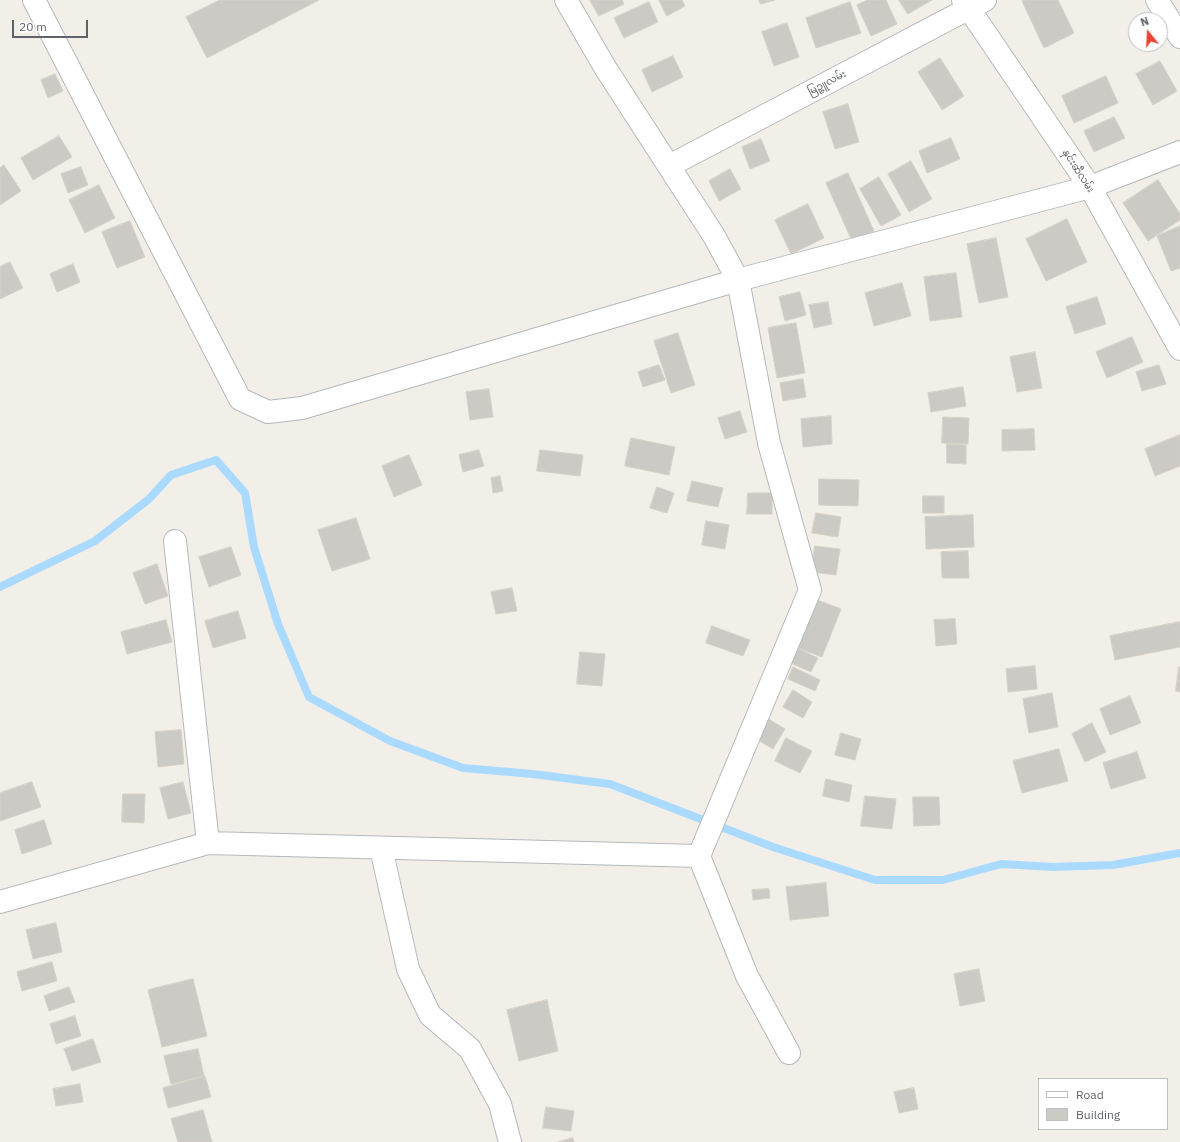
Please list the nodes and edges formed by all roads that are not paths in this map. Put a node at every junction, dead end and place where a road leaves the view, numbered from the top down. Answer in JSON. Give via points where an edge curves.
{"nodes":[{"id":1,"x":34,"y":0,"type":"edge"},
{"id":2,"x":566,"y":0,"type":"edge"},
{"id":3,"x":1157,"y":0,"type":"edge"},
{"id":4,"x":972,"y":3,"type":"edge"},
{"id":5,"x":1180,"y":37,"type":"edge"},
{"id":6,"x":1180,"y":152,"type":"edge"},
{"id":7,"x":669,"y":166,"type":"junction"},
{"id":8,"x":1090,"y":187,"type":"junction"},
{"id":9,"x":738,"y":280,"type":"junction"},
{"id":10,"x":1180,"y":349,"type":"edge"},
{"id":11,"x":175,"y":541,"type":"dead end"},
{"id":12,"x":208,"y":843,"type":"junction"},
{"id":13,"x":381,"y":848,"type":"junction"},
{"id":14,"x":702,"y":848,"type":"junction"},
{"id":15,"x":0,"y":902,"type":"edge"},
{"id":16,"x":789,"y":1053,"type":"dead end"},
{"id":17,"x":510,"y":1142,"type":"edge"}],
"edges":[{"from":1,"to":9,"type":"street","via":[[240,399],[268,412],[302,408]]},
{"from":2,"to":7,"type":"street","via":[[606,69]]},
{"from":3,"to":5,"type":"street"},
{"from":4,"to":7,"type":"street","name":"မြဉ္ဇူလမ်း"},
{"from":4,"to":8,"type":"street","name":"နှင်းဆီလမ်း"},
{"from":6,"to":8,"type":"street"},
{"from":7,"to":9,"type":"street","via":[[714,236]]},
{"from":8,"to":9,"type":"street"},
{"from":8,"to":10,"type":"street","name":"နှင်းဆီလမ်း"},
{"from":9,"to":14,"type":"street","via":[[769,443],[810,590]]},
{"from":11,"to":12,"type":"street"},
{"from":12,"to":13,"type":"street"},
{"from":12,"to":15,"type":"street"},
{"from":13,"to":14,"type":"street"},
{"from":13,"to":17,"type":"street","via":[[408,969],[430,1015],[470,1050],[500,1104]]},
{"from":14,"to":16,"type":"street","via":[[748,976]]}]}
